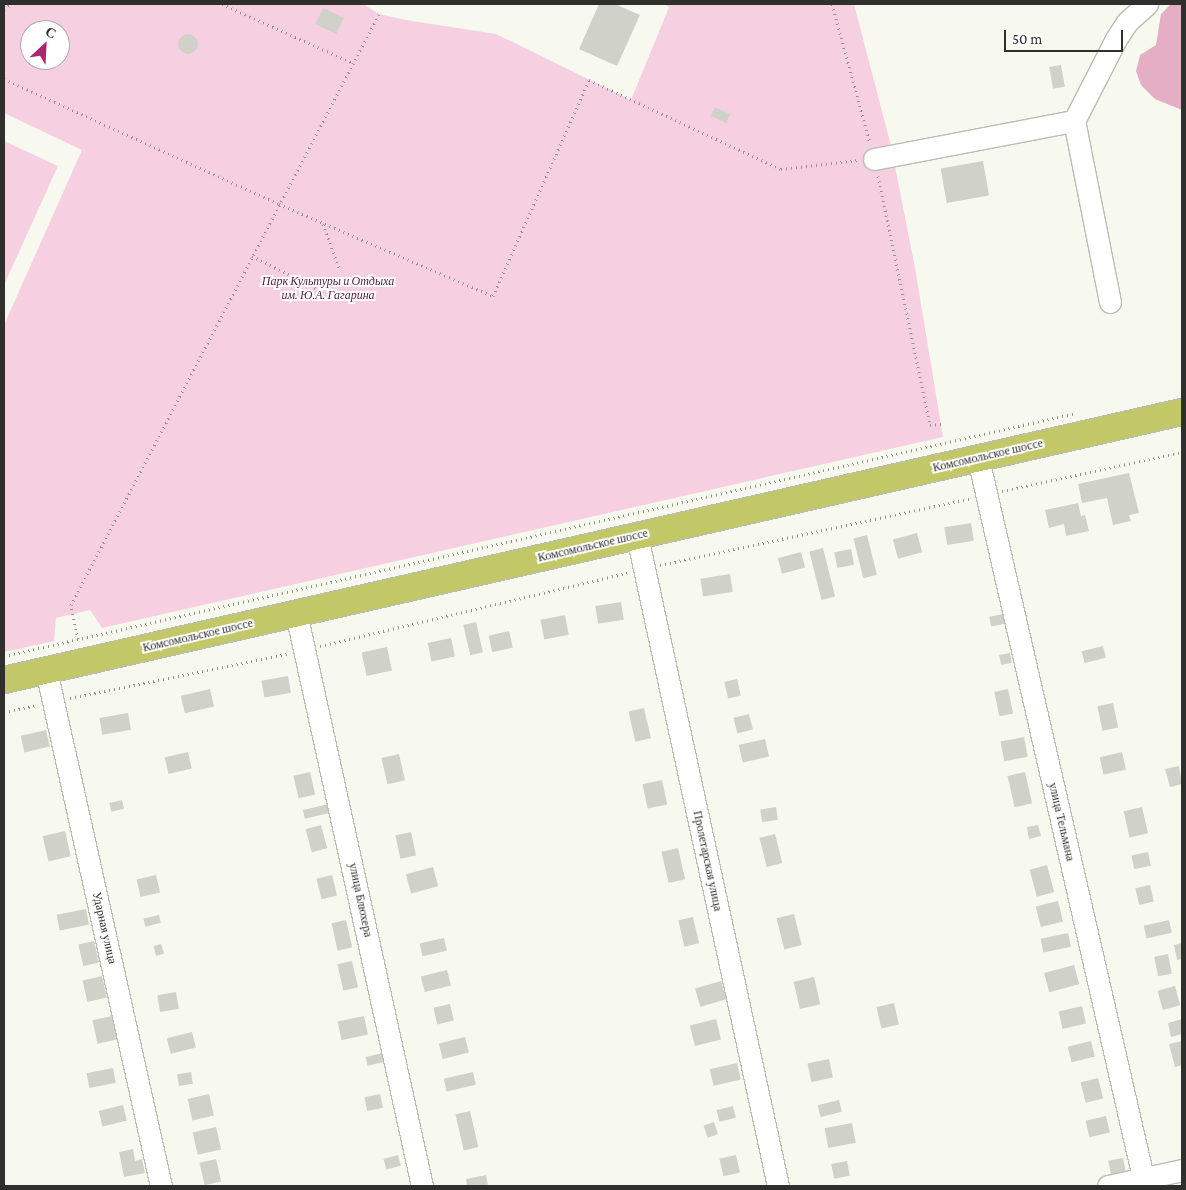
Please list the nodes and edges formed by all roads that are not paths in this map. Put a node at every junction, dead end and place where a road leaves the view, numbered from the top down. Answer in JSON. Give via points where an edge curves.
{"nodes":[{"id":1,"x":1147,"y":4,"type":"edge"},
{"id":2,"x":1074,"y":121,"type":"junction"},
{"id":3,"x":874,"y":158,"type":"road end"},
{"id":4,"x":1110,"y":302,"type":"dead end"},
{"id":5,"x":1182,"y":412,"type":"edge"},
{"id":6,"x":978,"y":458,"type":"junction"},
{"id":7,"x":637,"y":536,"type":"junction"},
{"id":8,"x":296,"y":613,"type":"junction"},
{"id":9,"x":46,"y":670,"type":"junction"},
{"id":10,"x":4,"y":680,"type":"edge"},
{"id":11,"x":1182,"y":1170,"type":"edge"},
{"id":12,"x":1144,"y":1182,"type":"edge"},
{"id":13,"x":161,"y":1186,"type":"edge"},
{"id":14,"x":422,"y":1186,"type":"edge"},
{"id":15,"x":778,"y":1186,"type":"edge"},
{"id":16,"x":1108,"y":1186,"type":"edge"}],
"edges":[{"from":1,"to":2,"type":"street","via":[[1127,22],[1116,39]]},
{"from":2,"to":3,"type":"street"},
{"from":2,"to":4,"type":"street"},
{"from":5,"to":6,"type":"main road","name":"Комсомольское шоссе"},
{"from":6,"to":7,"type":"main road","name":"Комсомольское шоссе"},
{"from":6,"to":12,"type":"street","name":"улица Тельмана"},
{"from":7,"to":8,"type":"main road","name":"Комсомольское шоссе"},
{"from":7,"to":15,"type":"street","name":"Пролетарская улица"},
{"from":8,"to":9,"type":"main road","name":"Комсомольское шоссе"},
{"from":8,"to":14,"type":"street","name":"улица Блюхера"},
{"from":9,"to":10,"type":"main road","name":"Комсомольское шоссе"},
{"from":9,"to":13,"type":"street","name":"Ударная улица"},
{"from":11,"to":12,"type":"street"},
{"from":12,"to":16,"type":"street"}]}
